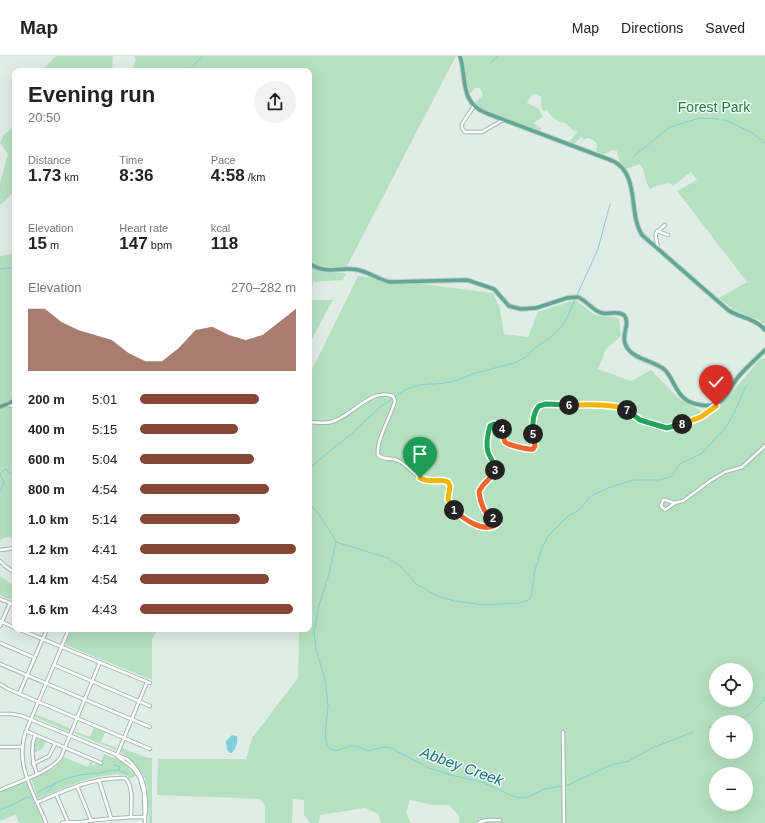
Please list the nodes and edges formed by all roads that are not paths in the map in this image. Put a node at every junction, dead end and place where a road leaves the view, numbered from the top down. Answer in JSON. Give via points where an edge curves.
{"nodes":[{"id":1,"x":460,"y":56,"type":"edge"},
{"id":2,"x":474,"y":106,"type":"junction"},
{"id":3,"x":503,"y":119,"type":"junction"},
{"id":4,"x":665,"y":225,"type":"dead end"},
{"id":5,"x":657,"y":231,"type":"junction"},
{"id":6,"x":668,"y":235,"type":"dead end"},
{"id":7,"x":657,"y":249,"type":"junction"},
{"id":8,"x":312,"y":265,"type":"edge"},
{"id":9,"x":765,"y":330,"type":"edge"},
{"id":10,"x":765,"y":350,"type":"edge"},
{"id":11,"x":12,"y":401,"type":"edge"},
{"id":12,"x":718,"y":403,"type":"junction"},
{"id":13,"x":6,"y":405,"type":"junction"},
{"id":14,"x":0,"y":406,"type":"edge"},
{"id":15,"x":12,"y":406,"type":"edge"},
{"id":16,"x":312,"y":422,"type":"edge"},
{"id":17,"x":765,"y":446,"type":"edge"},
{"id":18,"x":675,"y":503,"type":"junction"},
{"id":19,"x":12,"y":548,"type":"edge"},
{"id":20,"x":0,"y":550,"type":"edge"},
{"id":21,"x":0,"y":561,"type":"edge"},
{"id":22,"x":12,"y":571,"type":"edge"},
{"id":23,"x":0,"y":599,"type":"edge"},
{"id":24,"x":10,"y":603,"type":"joint"},
{"id":25,"x":1,"y":622,"type":"edge"},
{"id":26,"x":0,"y":626,"type":"edge"},
{"id":27,"x":12,"y":627,"type":"edge"},
{"id":28,"x":26,"y":632,"type":"edge"},
{"id":29,"x":46,"y":632,"type":"edge"},
{"id":30,"x":68,"y":632,"type":"edge"},
{"id":31,"x":43,"y":638,"type":"junction"},
{"id":32,"x":0,"y":643,"type":"edge"},
{"id":33,"x":62,"y":646,"type":"junction"},
{"id":34,"x":35,"y":658,"type":"junction"},
{"id":35,"x":100,"y":662,"type":"junction"},
{"id":36,"x":0,"y":664,"type":"edge"},
{"id":37,"x":54,"y":665,"type":"junction"},
{"id":38,"x":27,"y":676,"type":"junction"},
{"id":39,"x":92,"y":682,"type":"junction"},
{"id":40,"x":0,"y":684,"type":"edge"},
{"id":41,"x":46,"y":684,"type":"junction"},
{"id":42,"x":20,"y":694,"type":"junction"},
{"id":43,"x":85,"y":700,"type":"junction"},
{"id":44,"x":140,"y":701,"type":"junction"},
{"id":45,"x":38,"y":702,"type":"junction"},
{"id":46,"x":150,"y":706,"type":"dead end"},
{"id":47,"x":0,"y":714,"type":"edge"},
{"id":48,"x":77,"y":718,"type":"junction"},
{"id":49,"x":31,"y":719,"type":"junction"},
{"id":50,"x":132,"y":720,"type":"junction"},
{"id":51,"x":150,"y":727,"type":"dead end"},
{"id":52,"x":26,"y":731,"type":"junction"},
{"id":53,"x":563,"y":732,"type":"dead end"},
{"id":54,"x":35,"y":735,"type":"junction"},
{"id":55,"x":70,"y":736,"type":"junction"},
{"id":56,"x":124,"y":738,"type":"junction"},
{"id":57,"x":55,"y":744,"type":"junction"},
{"id":58,"x":0,"y":747,"type":"edge"},
{"id":59,"x":22,"y":747,"type":"junction"},
{"id":60,"x":65,"y":748,"type":"junction"},
{"id":61,"x":150,"y":749,"type":"dead end"},
{"id":62,"x":117,"y":756,"type":"junction"},
{"id":63,"x":100,"y":763,"type":"dead end"},
{"id":64,"x":33,"y":764,"type":"junction"},
{"id":65,"x":37,"y":774,"type":"junction"},
{"id":66,"x":27,"y":778,"type":"junction"},
{"id":67,"x":99,"y":780,"type":"junction"},
{"id":68,"x":77,"y":786,"type":"junction"},
{"id":69,"x":0,"y":790,"type":"edge"},
{"id":70,"x":56,"y":794,"type":"junction"},
{"id":71,"x":38,"y":802,"type":"junction"},
{"id":72,"x":145,"y":816,"type":"junction"},
{"id":73,"x":131,"y":817,"type":"junction"},
{"id":74,"x":111,"y":818,"type":"junction"},
{"id":75,"x":90,"y":820,"type":"junction"},
{"id":76,"x":500,"y":820,"type":"dead end"},
{"id":77,"x":68,"y":822,"type":"junction"},
{"id":78,"x":46,"y":823,"type":"edge"},
{"id":79,"x":62,"y":823,"type":"edge"},
{"id":80,"x":145,"y":823,"type":"edge"},
{"id":81,"x":479,"y":823,"type":"edge"},
{"id":82,"x":564,"y":823,"type":"edge"}],
"edges":[{"from":1,"to":2,"type":"main road","via":[[466,92]]},
{"from":2,"to":3,"type":"main road"},
{"from":2,"to":3,"type":"street","via":[[462,124],[465,132],[482,132]]},
{"from":3,"to":7,"type":"main road","via":[[620,165],[628,177],[639,229]]},
{"from":4,"to":5,"type":"street"},
{"from":5,"to":6,"type":"street"},
{"from":5,"to":7,"type":"street"},
{"from":7,"to":9,"type":"main road","via":[[728,310],[755,321]]},
{"from":8,"to":12,"type":"main road","via":[[326,270],[356,270],[390,282],[467,280],[496,290],[506,303],[518,309],[535,308],[578,297],[605,314],[617,312],[624,315],[627,321],[624,336],[627,348],[666,371],[685,399],[703,405]]},
{"from":10,"to":12,"type":"main road","via":[[738,377]]},
{"from":11,"to":13,"type":"main road"},
{"from":12,"to":16,"type":"street","via":[[696,420],[667,428],[640,420],[621,407],[541,405],[535,413],[532,429],[535,446],[531,450],[507,444],[502,429],[492,425],[489,431],[488,450],[495,469],[479,492],[488,517],[498,521],[497,525],[489,527],[469,522],[453,509],[448,499],[448,482],[425,480],[399,461],[378,455],[383,432],[395,401],[393,396],[385,394],[371,398],[331,422]]},
{"from":13,"to":14,"type":"main road"},
{"from":13,"to":15,"type":"street"},
{"from":17,"to":18,"type":"street","via":[[742,467],[725,472],[683,501]]},
{"from":18,"to":18,"type":"street","via":[[663,500],[661,506],[665,510]]},
{"from":19,"to":20,"type":"street"},
{"from":21,"to":22,"type":"street"},
{"from":23,"to":24,"type":"street"},
{"from":24,"to":25,"type":"street"},
{"from":25,"to":26,"type":"street"},
{"from":25,"to":27,"type":"street"},
{"from":28,"to":31,"type":"street"},
{"from":29,"to":31,"type":"street"},
{"from":30,"to":33,"type":"street"},
{"from":31,"to":33,"type":"street"},
{"from":31,"to":34,"type":"street"},
{"from":32,"to":34,"type":"street"},
{"from":33,"to":35,"type":"street"},
{"from":33,"to":37,"type":"street"},
{"from":34,"to":38,"type":"street"},
{"from":35,"to":39,"type":"street"},
{"from":35,"to":44,"type":"street","via":[[149,683]]},
{"from":36,"to":38,"type":"street"},
{"from":37,"to":39,"type":"street"},
{"from":37,"to":41,"type":"street"},
{"from":38,"to":41,"type":"street"},
{"from":38,"to":42,"type":"street"},
{"from":39,"to":43,"type":"street"},
{"from":39,"to":44,"type":"street"},
{"from":40,"to":42,"type":"street"},
{"from":41,"to":43,"type":"street"},
{"from":41,"to":45,"type":"street"},
{"from":42,"to":45,"type":"street"},
{"from":43,"to":48,"type":"street"},
{"from":43,"to":50,"type":"street"},
{"from":44,"to":46,"type":"street"},
{"from":44,"to":50,"type":"street"},
{"from":45,"to":48,"type":"street"},
{"from":45,"to":49,"type":"street"},
{"from":47,"to":49,"type":"street","via":[[17,714]]},
{"from":48,"to":55,"type":"street"},
{"from":48,"to":56,"type":"street"},
{"from":49,"to":52,"type":"street"},
{"from":49,"to":55,"type":"street"},
{"from":50,"to":51,"type":"street"},
{"from":50,"to":56,"type":"street"},
{"from":52,"to":54,"type":"street"},
{"from":52,"to":59,"type":"street"},
{"from":53,"to":82,"type":"street"},
{"from":54,"to":57,"type":"street"},
{"from":54,"to":64,"type":"street"},
{"from":55,"to":60,"type":"street"},
{"from":55,"to":62,"type":"street"},
{"from":56,"to":61,"type":"street"},
{"from":56,"to":62,"type":"street"},
{"from":57,"to":60,"type":"street"},
{"from":57,"to":64,"type":"street","via":[[49,756]]},
{"from":58,"to":59,"type":"street"},
{"from":59,"to":66,"type":"street","via":[[23,766]]},
{"from":60,"to":63,"type":"street"},
{"from":60,"to":65,"type":"street","via":[[57,763]]},
{"from":62,"to":72,"type":"street","via":[[124,757],[142,777],[146,793]]},
{"from":64,"to":65,"type":"street"},
{"from":65,"to":66,"type":"street"},
{"from":66,"to":69,"type":"street"},
{"from":66,"to":71,"type":"street"},
{"from":67,"to":68,"type":"street"},
{"from":67,"to":73,"type":"street","via":[[126,779],[131,795]]},
{"from":67,"to":74,"type":"street"},
{"from":68,"to":70,"type":"street"},
{"from":68,"to":75,"type":"street"},
{"from":70,"to":71,"type":"street"},
{"from":70,"to":77,"type":"street"},
{"from":71,"to":78,"type":"street"},
{"from":72,"to":73,"type":"street"},
{"from":72,"to":80,"type":"street"},
{"from":73,"to":74,"type":"street"},
{"from":74,"to":75,"type":"street"},
{"from":75,"to":77,"type":"street"},
{"from":76,"to":81,"type":"street","via":[[483,820]]},
{"from":77,"to":79,"type":"street"}]}
